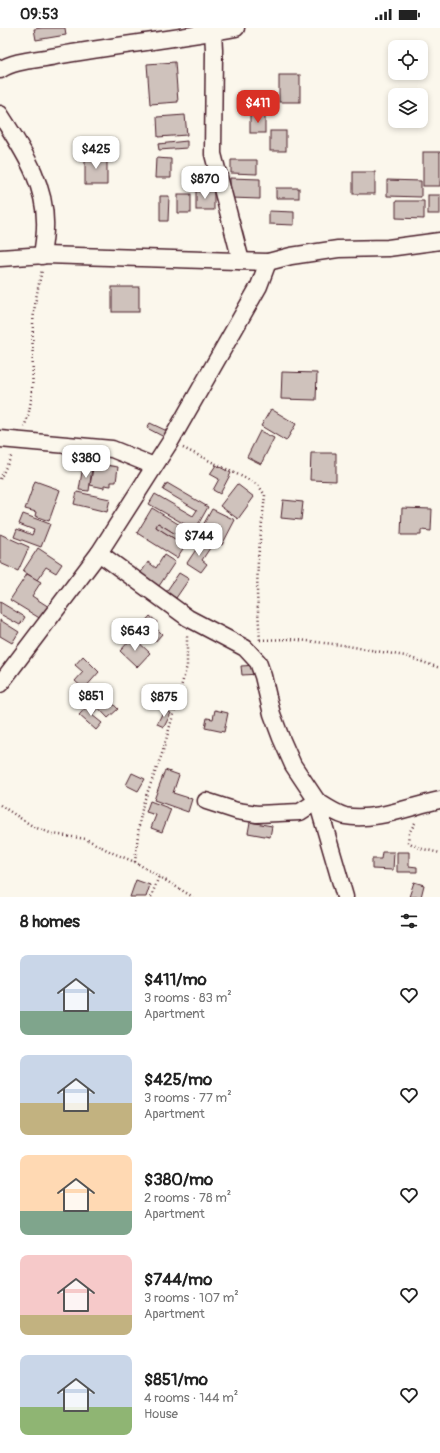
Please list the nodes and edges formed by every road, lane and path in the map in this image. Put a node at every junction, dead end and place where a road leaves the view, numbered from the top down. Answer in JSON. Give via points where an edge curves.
{"nodes":[{"id":1,"x":236,"y":28,"type":"edge"},
{"id":2,"x":213,"y":32,"type":"junction"},
{"id":3,"x":0,"y":70,"type":"edge"},
{"id":4,"x":0,"y":114,"type":"edge"},
{"id":5,"x":440,"y":241,"type":"edge"},
{"id":6,"x":44,"y":256,"type":"junction"},
{"id":7,"x":0,"y":258,"type":"edge"},
{"id":8,"x":241,"y":261,"type":"junction"},
{"id":9,"x":268,"y":262,"type":"junction"},
{"id":10,"x":0,"y":439,"type":"edge"},
{"id":11,"x":19,"y":440,"type":"junction"},
{"id":12,"x":170,"y":442,"type":"junction"},
{"id":13,"x":154,"y":466,"type":"junction"},
{"id":14,"x":0,"y":479,"type":"edge"},
{"id":15,"x":99,"y":553,"type":"junction"},
{"id":16,"x":188,"y":618,"type":"junction"},
{"id":17,"x":260,"y":640,"type":"junction"},
{"id":18,"x":260,"y":647,"type":"dead end"},
{"id":19,"x":440,"y":668,"type":"edge"},
{"id":20,"x":0,"y":684,"type":"edge"},
{"id":21,"x":440,"y":800,"type":"edge"},
{"id":22,"x":206,"y":801,"type":"dead end"},
{"id":23,"x":317,"y":801,"type":"junction"},
{"id":24,"x":416,"y":805,"type":"junction"},
{"id":25,"x":0,"y":806,"type":"edge"},
{"id":26,"x":440,"y":853,"type":"edge"},
{"id":27,"x":136,"y":862,"type":"junction"},
{"id":28,"x":158,"y":876,"type":"junction"},
{"id":29,"x":150,"y":897,"type":"edge"},
{"id":30,"x":193,"y":897,"type":"edge"},
{"id":31,"x":345,"y":897,"type":"edge"}],
"edges":[{"from":1,"to":2,"type":"street"},
{"from":2,"to":3,"type":"street","via":[[11,64]]},
{"from":2,"to":8,"type":"street","via":[[213,154]]},
{"from":4,"to":6,"type":"street","via":[[32,166],[39,184],[46,227]]},
{"from":5,"to":9,"type":"street","via":[[388,248],[338,249]]},
{"from":6,"to":7,"type":"street"},
{"from":6,"to":8,"type":"street"},
{"from":6,"to":11,"type":"path","via":[[35,298],[33,375],[28,418]]},
{"from":8,"to":9,"type":"street"},
{"from":9,"to":12,"type":"street","via":[[259,286]]},
{"from":10,"to":11,"type":"street"},
{"from":11,"to":13,"type":"street","via":[[112,449]]},
{"from":11,"to":14,"type":"path"},
{"from":12,"to":13,"type":"street"},
{"from":12,"to":17,"type":"path","via":[[243,477],[258,486],[265,495],[258,559]]},
{"from":13,"to":15,"type":"street"},
{"from":15,"to":16,"type":"street"},
{"from":15,"to":20,"type":"street"},
{"from":16,"to":23,"type":"street","via":[[245,648],[258,662],[281,738],[293,765]]},
{"from":16,"to":27,"type":"path","via":[[187,666],[162,754],[143,804]]},
{"from":17,"to":18,"type":"path"},
{"from":17,"to":19,"type":"path","via":[[290,639],[342,645],[405,656]]},
{"from":21,"to":24,"type":"street"},
{"from":22,"to":23,"type":"street","via":[[237,811],[257,814],[300,812]]},
{"from":23,"to":24,"type":"street","via":[[343,815],[361,817]]},
{"from":23,"to":31,"type":"street"},
{"from":24,"to":26,"type":"path","via":[[418,817],[409,833],[408,842],[418,848]]},
{"from":25,"to":27,"type":"path","via":[[34,827],[53,834],[86,839]]},
{"from":27,"to":28,"type":"path"},
{"from":28,"to":29,"type":"path"},
{"from":28,"to":30,"type":"path"}]}
